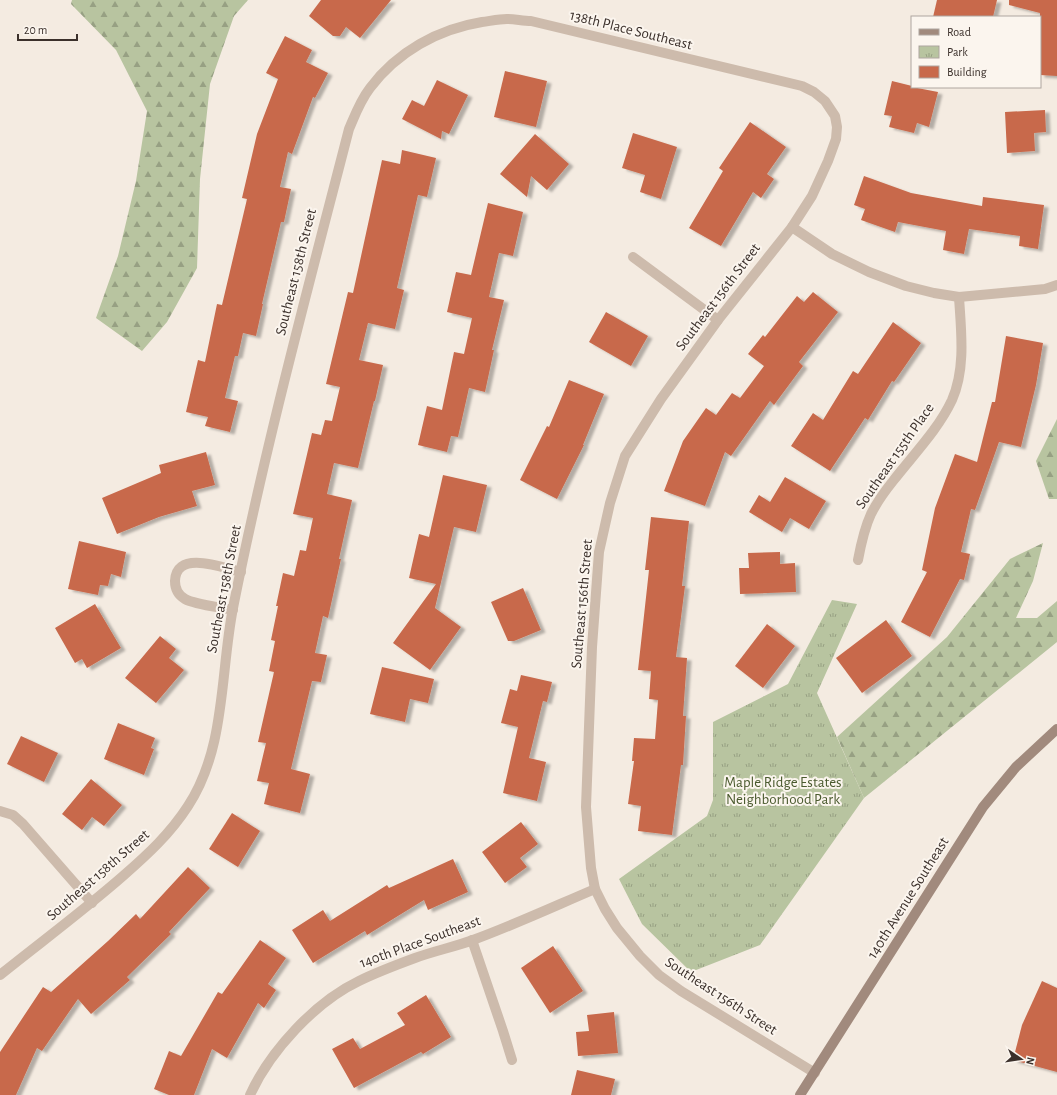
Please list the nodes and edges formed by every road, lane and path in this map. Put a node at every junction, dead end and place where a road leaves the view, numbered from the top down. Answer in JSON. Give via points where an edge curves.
{"nodes":[{"id":1,"x":826,"y":101,"type":"joint"},
{"id":2,"x":349,"y":129,"type":"joint"},
{"id":3,"x":792,"y":227,"type":"junction"},
{"id":4,"x":633,"y":257,"type":"dead end"},
{"id":5,"x":1057,"y":285,"type":"edge"},
{"id":6,"x":959,"y":297,"type":"junction"},
{"id":7,"x":718,"y":320,"type":"junction"},
{"id":8,"x":858,"y":560,"type":"dead end"},
{"id":9,"x":241,"y":572,"type":"junction"},
{"id":10,"x":233,"y":610,"type":"junction"},
{"id":11,"x":1057,"y":729,"type":"edge"},
{"id":12,"x":0,"y":811,"type":"edge"},
{"id":13,"x":595,"y":889,"type":"junction"},
{"id":14,"x":92,"y":903,"type":"junction"},
{"id":15,"x":472,"y":940,"type":"junction"},
{"id":16,"x":0,"y":976,"type":"edge"},
{"id":17,"x":512,"y":1060,"type":"dead end"},
{"id":18,"x":815,"y":1073,"type":"junction"},
{"id":19,"x":250,"y":1095,"type":"edge"},
{"id":20,"x":800,"y":1095,"type":"edge"}],
"edges":[{"from":1,"to":2,"type":"street","name":"138th Place Southeast","via":[[802,86],[531,21],[506,19],[467,24],[444,31],[403,55],[382,73],[369,89],[357,108]]},
{"from":1,"to":3,"type":"street","name":"Southeast 156th Street","via":[[835,116],[837,127],[834,150],[812,196]]},
{"from":2,"to":9,"type":"street","name":"Southeast 158th Street","via":[[295,336]]},
{"from":3,"to":6,"type":"street","via":[[832,254],[869,272],[906,286]]},
{"from":3,"to":7,"type":"street","name":"Southeast 156th Street"},
{"from":4,"to":7,"type":"street"},
{"from":5,"to":6,"type":"street","via":[[1045,289]]},
{"from":6,"to":8,"type":"street","name":"Southeast 155th Place","via":[[961,351],[952,398],[941,420],[872,513],[864,532]]},
{"from":7,"to":13,"type":"street","name":"Southeast 156th Street","via":[[661,399],[625,456],[600,545],[592,646],[586,807],[590,868]]},
{"from":9,"to":10,"type":"street","name":"Southeast 158th Street"},
{"from":9,"to":10,"type":"street","via":[[191,562],[184,565],[175,578],[175,586],[183,598]]},
{"from":10,"to":14,"type":"street","name":"Southeast 158th Street","via":[[221,704],[214,741],[201,780],[189,804],[154,848]]},
{"from":11,"to":18,"type":"main road","name":"140th Avenue Southeast","via":[[1016,767],[983,807]]},
{"from":12,"to":14,"type":"street","via":[[13,815],[23,824]]},
{"from":13,"to":15,"type":"street","name":"140th Place Southeast"},
{"from":13,"to":18,"type":"street","name":"Southeast 156th Street","via":[[617,928],[659,975]]},
{"from":14,"to":16,"type":"street","name":"Southeast 158th Street"},
{"from":15,"to":17,"type":"street"},
{"from":15,"to":19,"type":"street","name":"140th Place Southeast","via":[[415,957],[358,981],[334,996],[291,1034],[272,1058]]},
{"from":18,"to":20,"type":"main road","name":"140th Avenue Southeast"}]}
